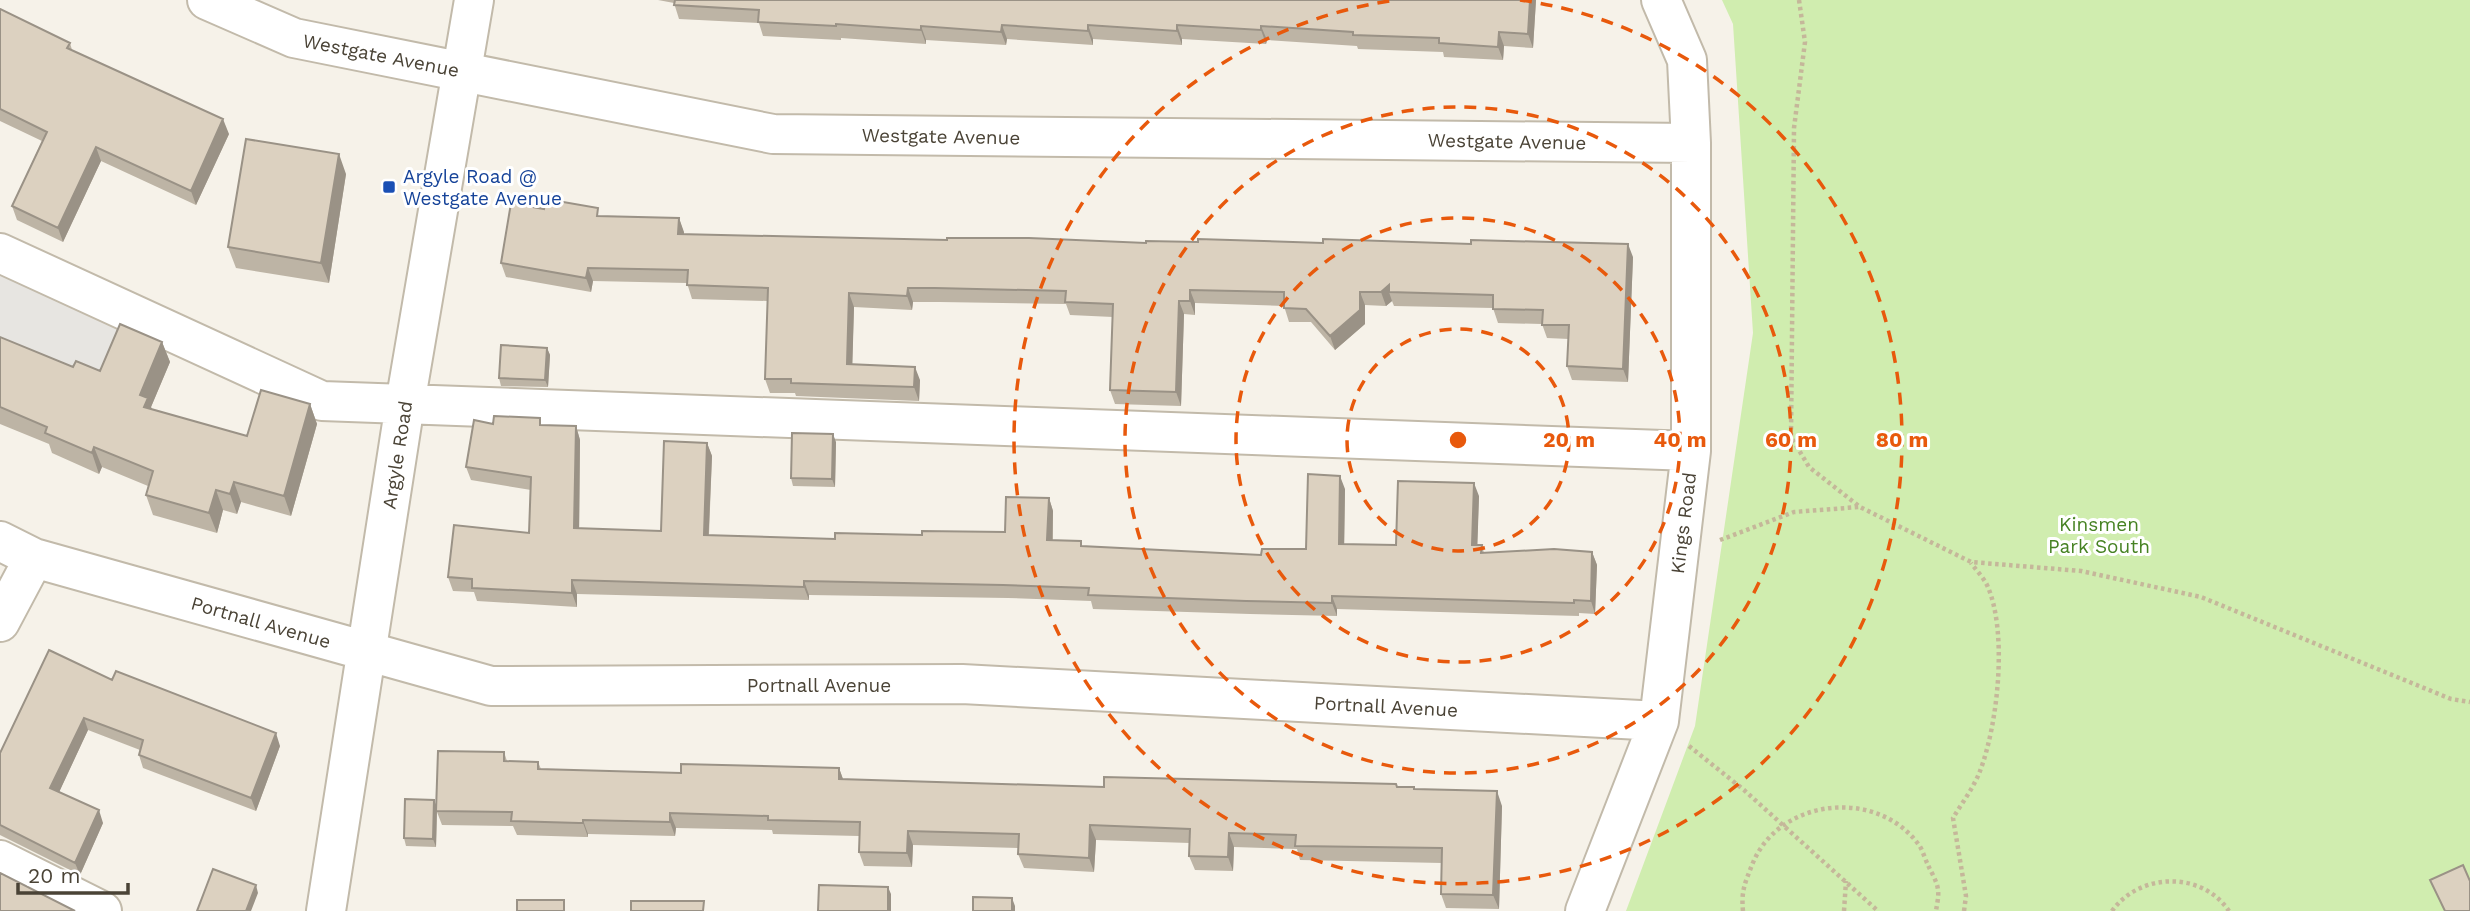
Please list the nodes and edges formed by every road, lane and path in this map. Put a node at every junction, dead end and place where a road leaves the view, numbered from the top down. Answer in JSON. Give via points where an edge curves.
{"nodes":[{"id":1,"x":207,"y":0,"type":"edge"},
{"id":2,"x":474,"y":0,"type":"edge"},
{"id":3,"x":1661,"y":0,"type":"edge"},
{"id":4,"x":1799,"y":0,"type":"edge"},
{"id":5,"x":461,"y":71,"type":"junction"},
{"id":6,"x":1691,"y":143,"type":"junction"},
{"id":7,"x":0,"y":253,"type":"edge"},
{"id":8,"x":405,"y":404,"type":"junction"},
{"id":9,"x":1691,"y":451,"type":"junction"},
{"id":10,"x":1860,"y":507,"type":"junction"},
{"id":11,"x":0,"y":541,"type":"edge"},
{"id":12,"x":1679,"y":555,"type":"junction"},
{"id":13,"x":34,"y":558,"type":"junction"},
{"id":14,"x":1971,"y":562,"type":"junction"},
{"id":15,"x":0,"y":622,"type":"edge"},
{"id":16,"x":366,"y":652,"type":"junction"},
{"id":17,"x":2470,"y":702,"type":"edge"},
{"id":18,"x":1659,"y":720,"type":"junction"},
{"id":19,"x":1782,"y":824,"type":"junction"},
{"id":20,"x":0,"y":860,"type":"edge"},
{"id":21,"x":1846,"y":881,"type":"junction"},
{"id":22,"x":1874,"y":910,"type":"edge"},
{"id":23,"x":102,"y":911,"type":"edge"},
{"id":24,"x":326,"y":911,"type":"edge"},
{"id":25,"x":1585,"y":911,"type":"edge"},
{"id":26,"x":1743,"y":911,"type":"edge"},
{"id":27,"x":1844,"y":911,"type":"edge"},
{"id":28,"x":1937,"y":911,"type":"edge"},
{"id":29,"x":1964,"y":911,"type":"edge"},
{"id":30,"x":2112,"y":911,"type":"edge"},
{"id":31,"x":2229,"y":911,"type":"edge"}],
"edges":[{"from":1,"to":5,"type":"street","name":"Westgate Avenue","via":[[294,38]]},
{"from":2,"to":5,"type":"street","name":"Argyle Road"},
{"from":3,"to":6,"type":"street","name":"Kings Road","via":[[1687,60]]},
{"from":4,"to":10,"type":"path","via":[[1805,42],[1794,128],[1791,437],[1809,467]]},
{"from":5,"to":6,"type":"street","name":"Westgate Avenue","via":[[774,134]]},
{"from":5,"to":8,"type":"street","name":"Argyle Road"},
{"from":6,"to":9,"type":"street","name":"Kings Road"},
{"from":7,"to":8,"type":"street","via":[[323,401]]},
{"from":8,"to":9,"type":"street"},
{"from":8,"to":16,"type":"street","name":"Argyle Road"},
{"from":9,"to":12,"type":"street","name":"Kings Road"},
{"from":10,"to":12,"type":"path","via":[[1794,512]]},
{"from":10,"to":14,"type":"path"},
{"from":11,"to":13,"type":"street","name":"Portnall Avenue"},
{"from":12,"to":18,"type":"street","name":"Kings Road"},
{"from":13,"to":15,"type":"street"},
{"from":13,"to":16,"type":"street","name":"Portnall Avenue"},
{"from":14,"to":17,"type":"path","via":[[2081,571],[2201,597],[2451,699]]},
{"from":14,"to":29,"type":"path","via":[[1987,585],[1999,633],[1990,736],[1980,773],[1952,818],[1966,896]]},
{"from":16,"to":18,"type":"street","name":"Portnall Avenue","via":[[491,686],[962,684]]},
{"from":16,"to":24,"type":"street","name":"Argyle Road"},
{"from":18,"to":19,"type":"path"},
{"from":18,"to":25,"type":"street","name":"Kings Road"},
{"from":19,"to":21,"type":"path"},
{"from":19,"to":26,"type":"path","via":[[1759,848],[1741,892]]},
{"from":19,"to":28,"type":"path","via":[[1802,813],[1841,806],[1876,812],[1900,825],[1920,846],[1938,888]]},
{"from":20,"to":23,"type":"street"},
{"from":21,"to":22,"type":"path"},
{"from":21,"to":27,"type":"path"},
{"from":30,"to":31,"type":"path","via":[[2134,890],[2174,881],[2194,884]]}]}
